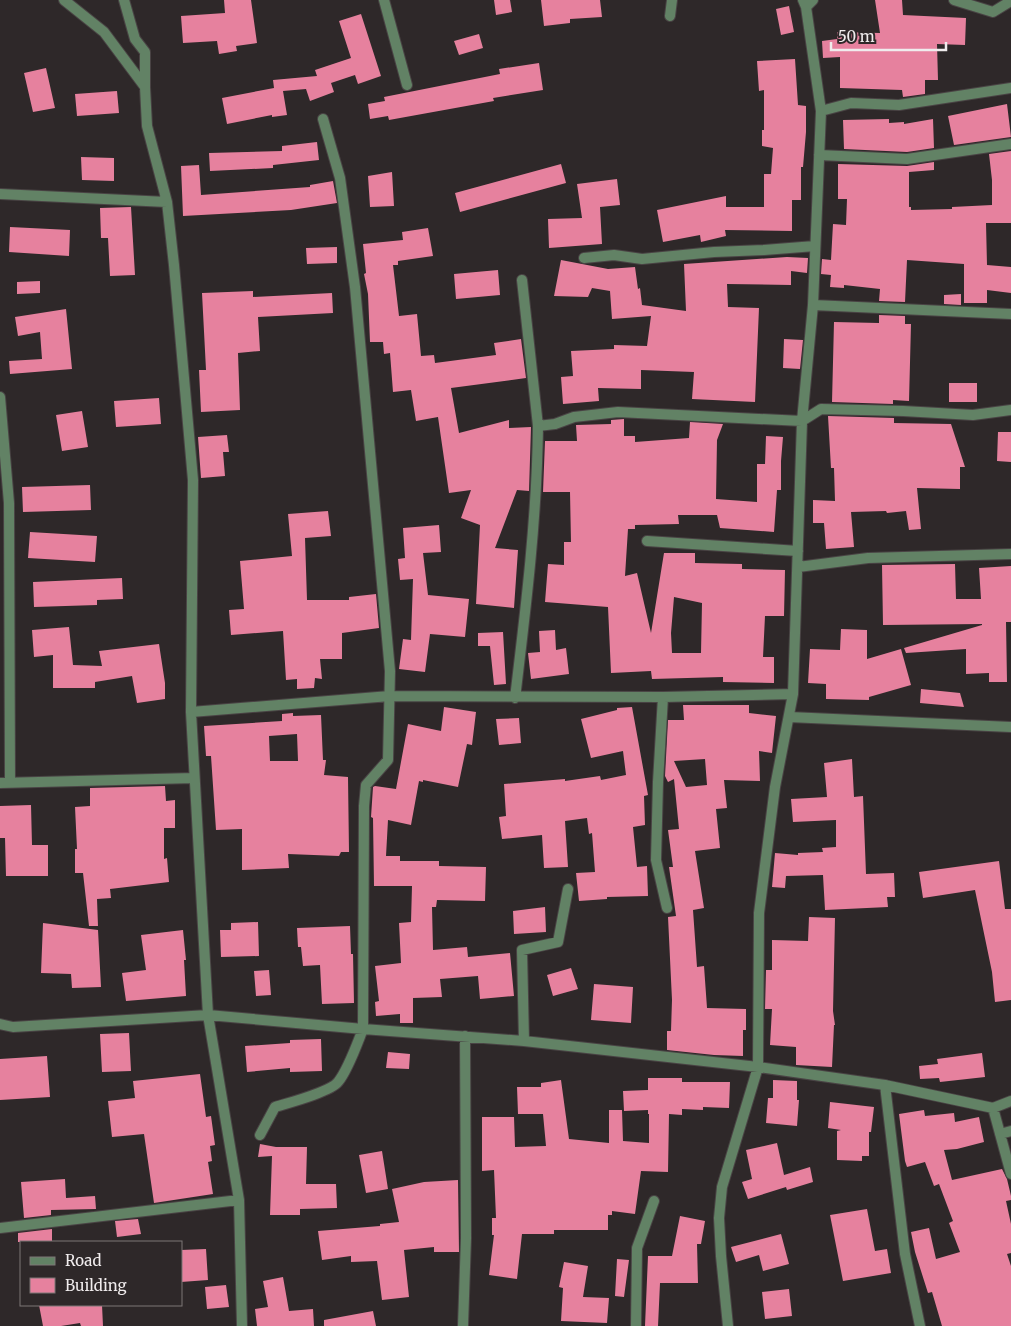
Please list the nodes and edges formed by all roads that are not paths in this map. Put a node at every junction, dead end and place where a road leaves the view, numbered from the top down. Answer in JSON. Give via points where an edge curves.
{"nodes":[{"id":1,"x":64,"y":0,"type":"edge"},
{"id":2,"x":124,"y":0,"type":"edge"},
{"id":3,"x":384,"y":0,"type":"edge"},
{"id":4,"x":672,"y":0,"type":"edge"},
{"id":5,"x":954,"y":0,"type":"edge"},
{"id":6,"x":1011,"y":1,"type":"edge"},
{"id":7,"x":807,"y":2,"type":"edge"},
{"id":8,"x":670,"y":16,"type":"dead end"},
{"id":9,"x":406,"y":85,"type":"dead end"},
{"id":10,"x":145,"y":87,"type":"junction"},
{"id":11,"x":1011,"y":88,"type":"edge"},
{"id":12,"x":821,"y":111,"type":"junction"},
{"id":13,"x":323,"y":119,"type":"dead end"},
{"id":14,"x":1011,"y":144,"type":"edge"},
{"id":15,"x":819,"y":155,"type":"junction"},
{"id":16,"x":0,"y":194,"type":"edge"},
{"id":17,"x":167,"y":202,"type":"junction"},
{"id":18,"x":815,"y":246,"type":"junction"},
{"id":19,"x":584,"y":258,"type":"dead end"},
{"id":20,"x":522,"y":280,"type":"dead end"},
{"id":21,"x":813,"y":304,"type":"junction"},
{"id":22,"x":1011,"y":314,"type":"edge"},
{"id":23,"x":0,"y":397,"type":"edge"},
{"id":24,"x":1011,"y":410,"type":"edge"},
{"id":25,"x":802,"y":421,"type":"junction"},
{"id":26,"x":538,"y":426,"type":"junction"},
{"id":27,"x":647,"y":541,"type":"dead end"},
{"id":28,"x":798,"y":551,"type":"junction"},
{"id":29,"x":1011,"y":554,"type":"edge"},
{"id":30,"x":798,"y":567,"type":"junction"},
{"id":31,"x":793,"y":694,"type":"junction"},
{"id":32,"x":390,"y":696,"type":"junction"},
{"id":33,"x":663,"y":697,"type":"junction"},
{"id":34,"x":515,"y":698,"type":"junction"},
{"id":35,"x":190,"y":712,"type":"junction"},
{"id":36,"x":789,"y":717,"type":"junction"},
{"id":37,"x":1011,"y":727,"type":"edge"},
{"id":38,"x":194,"y":778,"type":"junction"},
{"id":39,"x":5,"y":783,"type":"edge"},
{"id":40,"x":568,"y":889,"type":"dead end"},
{"id":41,"x":667,"y":908,"type":"dead end"},
{"id":42,"x":208,"y":1015,"type":"junction"},
{"id":43,"x":0,"y":1024,"type":"edge"},
{"id":44,"x":363,"y":1029,"type":"junction"},
{"id":45,"x":465,"y":1036,"type":"junction"},
{"id":46,"x":524,"y":1040,"type":"junction"},
{"id":47,"x":758,"y":1067,"type":"junction"},
{"id":48,"x":885,"y":1085,"type":"junction"},
{"id":49,"x":1011,"y":1101,"type":"edge"},
{"id":50,"x":993,"y":1108,"type":"junction"},
{"id":51,"x":1011,"y":1131,"type":"edge"},
{"id":52,"x":1000,"y":1134,"type":"junction"},
{"id":53,"x":260,"y":1135,"type":"dead end"},
{"id":54,"x":1011,"y":1174,"type":"edge"},
{"id":55,"x":239,"y":1200,"type":"junction"},
{"id":56,"x":654,"y":1201,"type":"dead end"},
{"id":57,"x":0,"y":1228,"type":"edge"},
{"id":58,"x":242,"y":1326,"type":"edge"},
{"id":59,"x":463,"y":1326,"type":"edge"},
{"id":60,"x":636,"y":1326,"type":"edge"},
{"id":61,"x":728,"y":1326,"type":"edge"},
{"id":62,"x":920,"y":1326,"type":"edge"}],
"edges":[{"from":1,"to":10,"type":"street","via":[[104,32]]},
{"from":2,"to":10,"type":"street","via":[[135,39],[145,52]]},
{"from":3,"to":9,"type":"street"},
{"from":4,"to":8,"type":"street"},
{"from":5,"to":6,"type":"street","via":[[994,12]]},
{"from":7,"to":12,"type":"street"},
{"from":10,"to":17,"type":"street","via":[[147,126]]},
{"from":11,"to":12,"type":"street","via":[[899,105],[851,104]]},
{"from":12,"to":15,"type":"street"},
{"from":13,"to":32,"type":"street","via":[[340,178],[355,287]]},
{"from":14,"to":15,"type":"street","via":[[907,158]]},
{"from":15,"to":18,"type":"street"},
{"from":16,"to":17,"type":"street"},
{"from":17,"to":35,"type":"street","via":[[193,480]]},
{"from":18,"to":19,"type":"street","via":[[642,259],[614,255]]},
{"from":18,"to":21,"type":"street"},
{"from":20,"to":26,"type":"street"},
{"from":21,"to":22,"type":"street"},
{"from":21,"to":25,"type":"street"},
{"from":23,"to":39,"type":"street","via":[[9,503]]},
{"from":24,"to":25,"type":"street","via":[[972,416],[821,409]]},
{"from":25,"to":26,"type":"street","via":[[618,412],[574,417]]},
{"from":25,"to":28,"type":"street"},
{"from":26,"to":34,"type":"street","via":[[530,574]]},
{"from":27,"to":28,"type":"street"},
{"from":28,"to":30,"type":"street"},
{"from":29,"to":30,"type":"street","via":[[868,558]]},
{"from":30,"to":31,"type":"street"},
{"from":31,"to":33,"type":"street"},
{"from":31,"to":36,"type":"street"},
{"from":32,"to":34,"type":"street"},
{"from":32,"to":35,"type":"street"},
{"from":32,"to":44,"type":"street","via":[[388,760],[366,785],[364,806]]},
{"from":33,"to":34,"type":"street"},
{"from":33,"to":41,"type":"street","via":[[656,860]]},
{"from":35,"to":38,"type":"street"},
{"from":36,"to":37,"type":"street"},
{"from":36,"to":47,"type":"street","via":[[775,787],[760,913]]},
{"from":38,"to":39,"type":"street"},
{"from":38,"to":42,"type":"street"},
{"from":40,"to":46,"type":"street","via":[[558,942],[522,950]]},
{"from":42,"to":43,"type":"street","via":[[13,1027]]},
{"from":42,"to":44,"type":"street"},
{"from":42,"to":55,"type":"street"},
{"from":44,"to":45,"type":"street"},
{"from":44,"to":53,"type":"street","via":[[337,1084],[276,1107]]},
{"from":45,"to":46,"type":"street"},
{"from":45,"to":59,"type":"street"},
{"from":46,"to":47,"type":"street"},
{"from":47,"to":48,"type":"street"},
{"from":47,"to":61,"type":"street","via":[[722,1187],[720,1227]]},
{"from":48,"to":50,"type":"street"},
{"from":48,"to":62,"type":"street","via":[[905,1254]]},
{"from":49,"to":50,"type":"street"},
{"from":50,"to":52,"type":"street"},
{"from":51,"to":52,"type":"street"},
{"from":52,"to":54,"type":"street"},
{"from":55,"to":57,"type":"street"},
{"from":55,"to":58,"type":"street"},
{"from":56,"to":60,"type":"street","via":[[637,1248]]}]}
